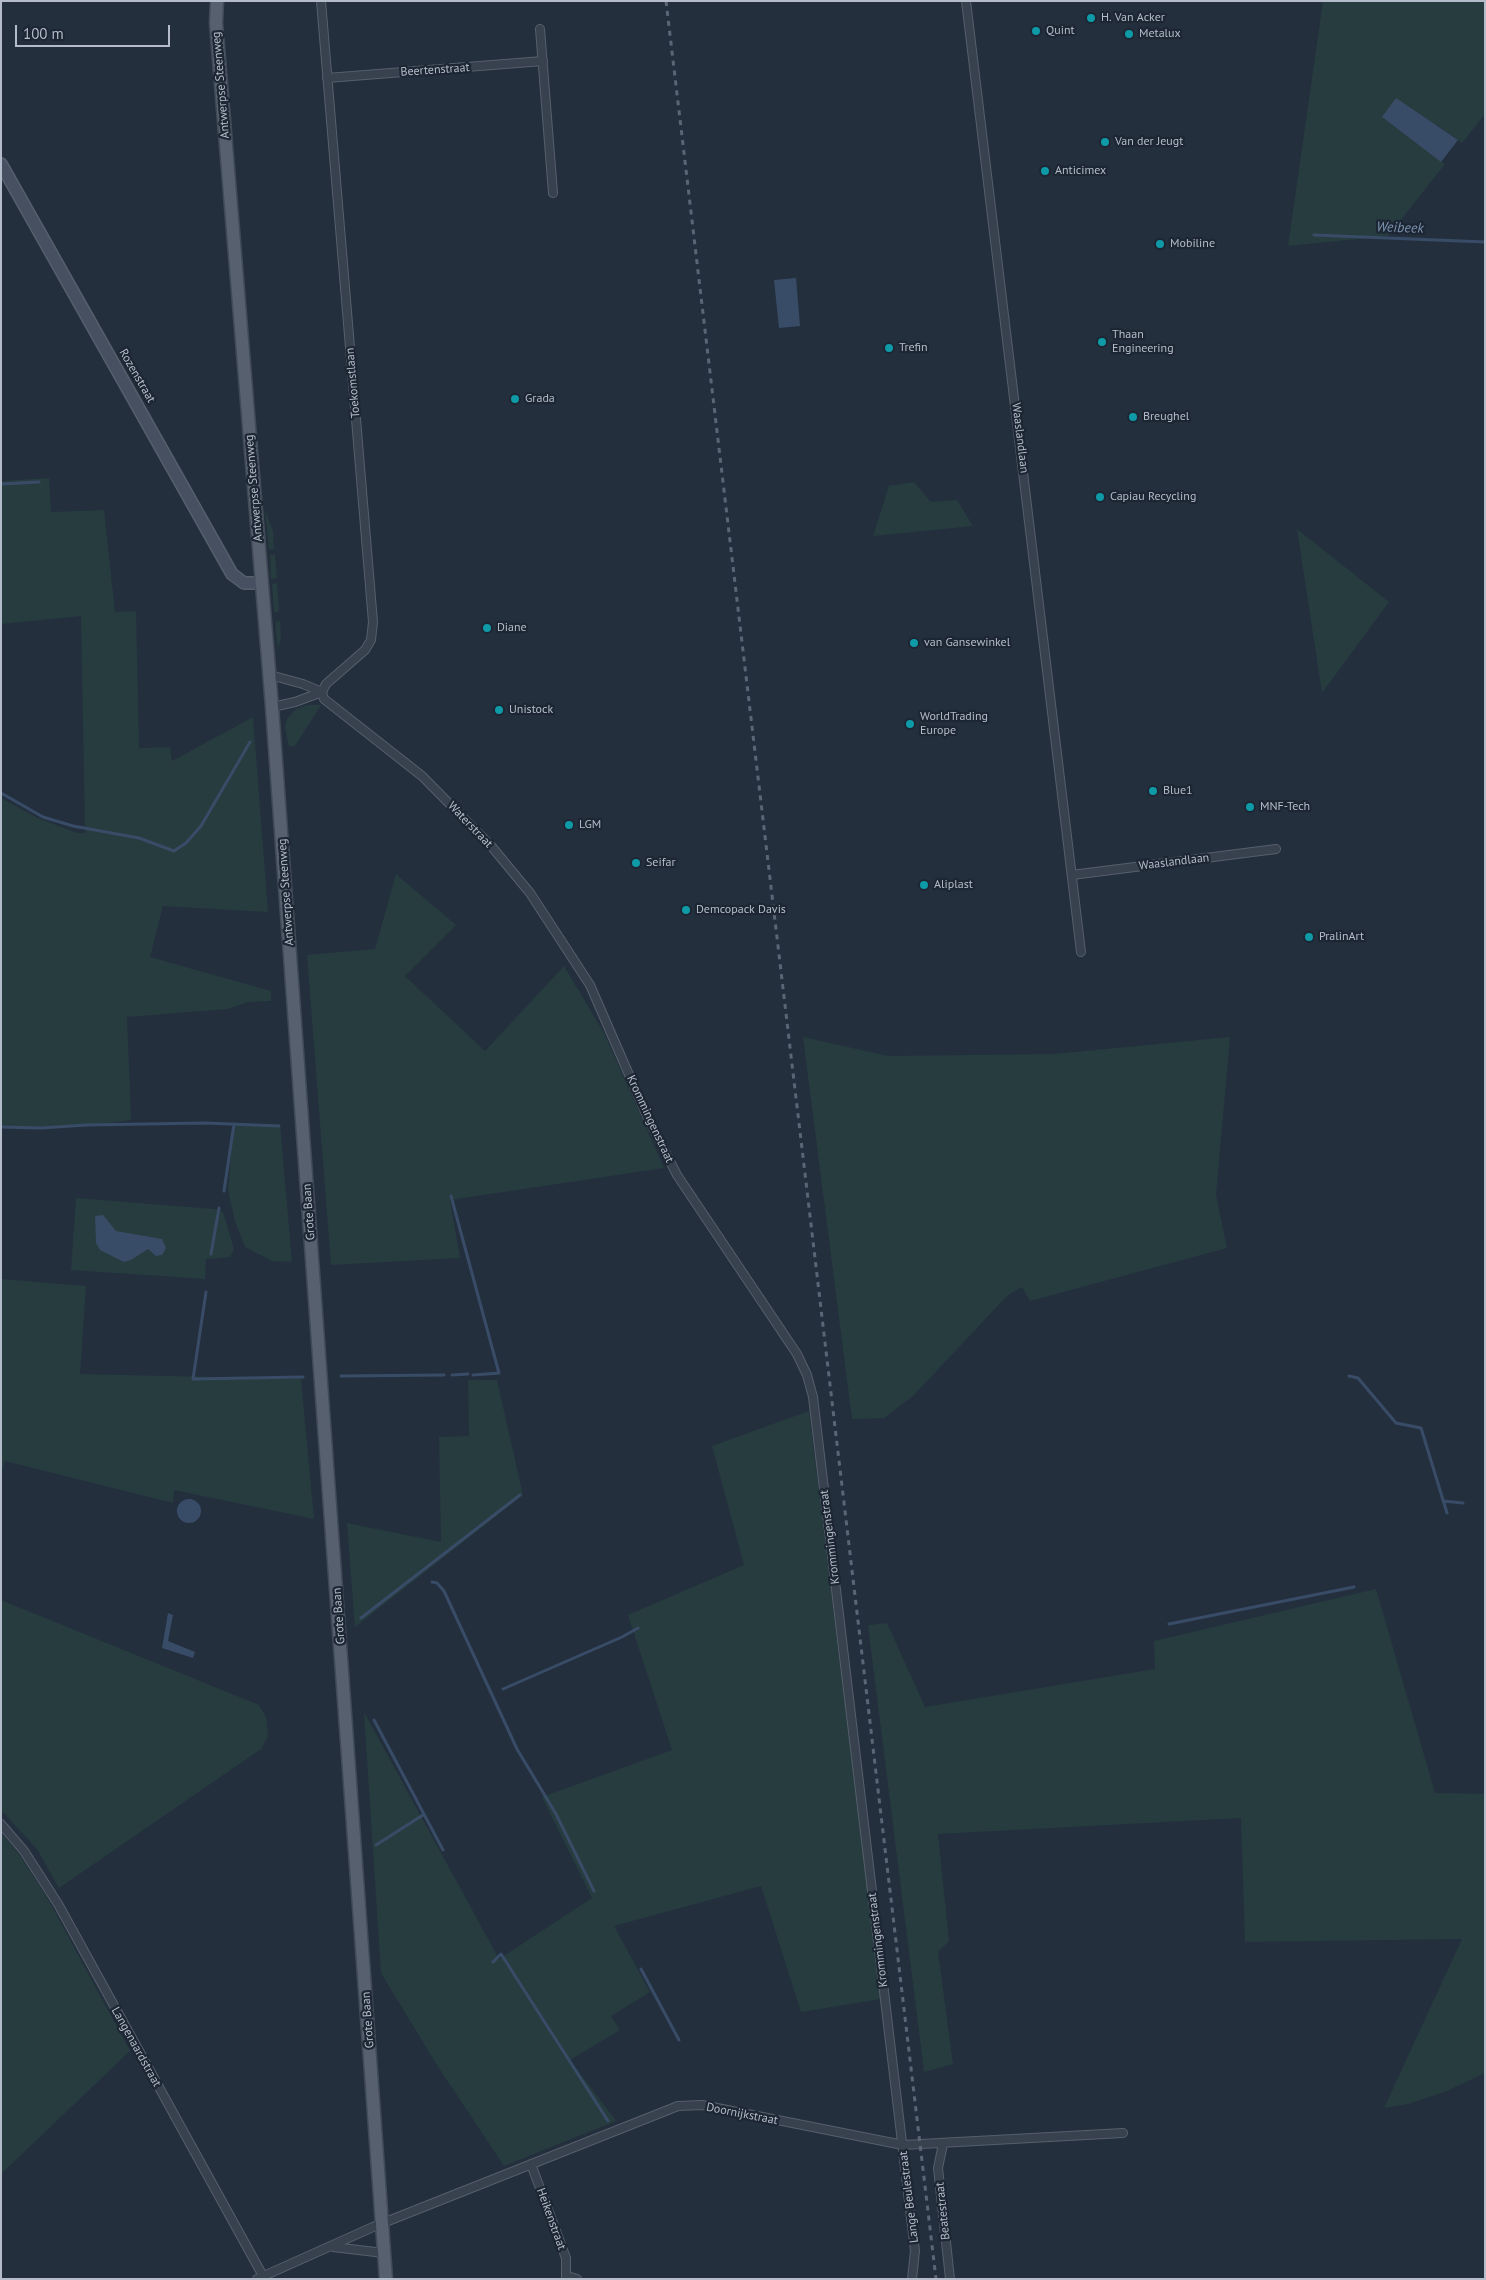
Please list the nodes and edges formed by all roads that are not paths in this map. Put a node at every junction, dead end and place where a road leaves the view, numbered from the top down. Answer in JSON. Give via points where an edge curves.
{"nodes":[{"id":1,"x":210,"y":1,"type":"edge"},
{"id":2,"x":217,"y":1,"type":"edge"},
{"id":3,"x":321,"y":1,"type":"edge"},
{"id":4,"x":966,"y":1,"type":"edge"},
{"id":5,"x":216,"y":23,"type":"junction"},
{"id":6,"x":540,"y":29,"type":"dead end"},
{"id":7,"x":543,"y":61,"type":"junction"},
{"id":8,"x":327,"y":78,"type":"junction"},
{"id":9,"x":1,"y":164,"type":"edge"},
{"id":10,"x":553,"y":194,"type":"dead end"},
{"id":11,"x":262,"y":583,"type":"junction"},
{"id":12,"x":270,"y":675,"type":"junction"},
{"id":13,"x":322,"y":692,"type":"junction"},
{"id":14,"x":272,"y":707,"type":"junction"},
{"id":15,"x":1276,"y":849,"type":"dead end"},
{"id":16,"x":1072,"y":874,"type":"junction"},
{"id":17,"x":1081,"y":952,"type":"dead end"},
{"id":18,"x":290,"y":954,"type":"joint"},
{"id":19,"x":590,"y":985,"type":"joint"},
{"id":20,"x":1,"y":1824,"type":"edge"},
{"id":21,"x":1123,"y":2133,"type":"dead end"},
{"id":22,"x":943,"y":2144,"type":"junction"},
{"id":23,"x":902,"y":2145,"type":"junction"},
{"id":24,"x":531,"y":2164,"type":"junction"},
{"id":25,"x":382,"y":2224,"type":"junction"},
{"id":26,"x":331,"y":2247,"type":"junction"},
{"id":27,"x":384,"y":2253,"type":"junction"},
{"id":28,"x":260,"y":2277,"type":"edge"},
{"id":29,"x":566,"y":2278,"type":"edge"},
{"id":30,"x":386,"y":2279,"type":"edge"},
{"id":31,"x":577,"y":2279,"type":"edge"},
{"id":32,"x":912,"y":2279,"type":"edge"},
{"id":33,"x":950,"y":2279,"type":"edge"}],
"edges":[{"from":1,"to":5,"type":"main road","name":"Antwerpse Steenweg"},
{"from":2,"to":5,"type":"main road","name":"Antwerpse Steenweg"},
{"from":3,"to":8,"type":"street","name":"Toekomstlaan"},
{"from":4,"to":16,"type":"street","name":"Waaslandlaan"},
{"from":5,"to":11,"type":"main road","name":"Antwerpse Steenweg"},
{"from":6,"to":7,"type":"street"},
{"from":7,"to":8,"type":"street","name":"Beertenstraat"},
{"from":7,"to":10,"type":"street"},
{"from":8,"to":13,"type":"street","name":"Toekomstlaan","via":[[373,622],[371,640],[365,650],[326,684]]},
{"from":9,"to":11,"type":"street","name":"Rozenstraat","via":[[232,574],[244,583]]},
{"from":11,"to":12,"type":"main road","name":"Antwerpse Steenweg"},
{"from":12,"to":13,"type":"street"},
{"from":12,"to":14,"type":"main road","name":"Antwerpse Steenweg"},
{"from":13,"to":14,"type":"street"},
{"from":13,"to":19,"type":"street","name":"Waterstraat","via":[[324,699],[422,776],[492,847],[530,893]]},
{"from":14,"to":18,"type":"main road","name":"Antwerpse Steenweg"},
{"from":15,"to":16,"type":"street","name":"Waaslandlaan"},
{"from":16,"to":17,"type":"street","name":"Waaslandlaan"},
{"from":18,"to":25,"type":"main road","name":"Grote Baan"},
{"from":19,"to":23,"type":"street","name":"Krommingenstraat","via":[[661,1147],[797,1354],[813,1397]]},
{"from":20,"to":28,"type":"street","name":"Langenaardstraat","via":[[24,1851],[58,1904]]},
{"from":21,"to":22,"type":"street","name":"Doornijkstraat"},
{"from":22,"to":23,"type":"street","name":"Doornijkstraat"},
{"from":22,"to":33,"type":"street","name":"Beatestraat","via":[[938,2168]]},
{"from":23,"to":24,"type":"street","name":"Doornijkstraat","via":[[702,2106],[678,2106]]},
{"from":23,"to":32,"type":"street","name":"Lange Beulestraat","via":[[915,2251]]},
{"from":24,"to":25,"type":"street","name":"Doornijkstraat"},
{"from":24,"to":29,"type":"street","name":"Heikenstraat","via":[[566,2258]]},
{"from":25,"to":26,"type":"street","name":"Doornijkstraat"},
{"from":25,"to":27,"type":"main road","name":"Grote Baan"},
{"from":26,"to":27,"type":"street"},
{"from":26,"to":28,"type":"street","name":"Doornijkstraat"},
{"from":27,"to":30,"type":"main road","name":"Grote Baan"},
{"from":29,"to":31,"type":"street","name":"Heikenstraat"}]}
